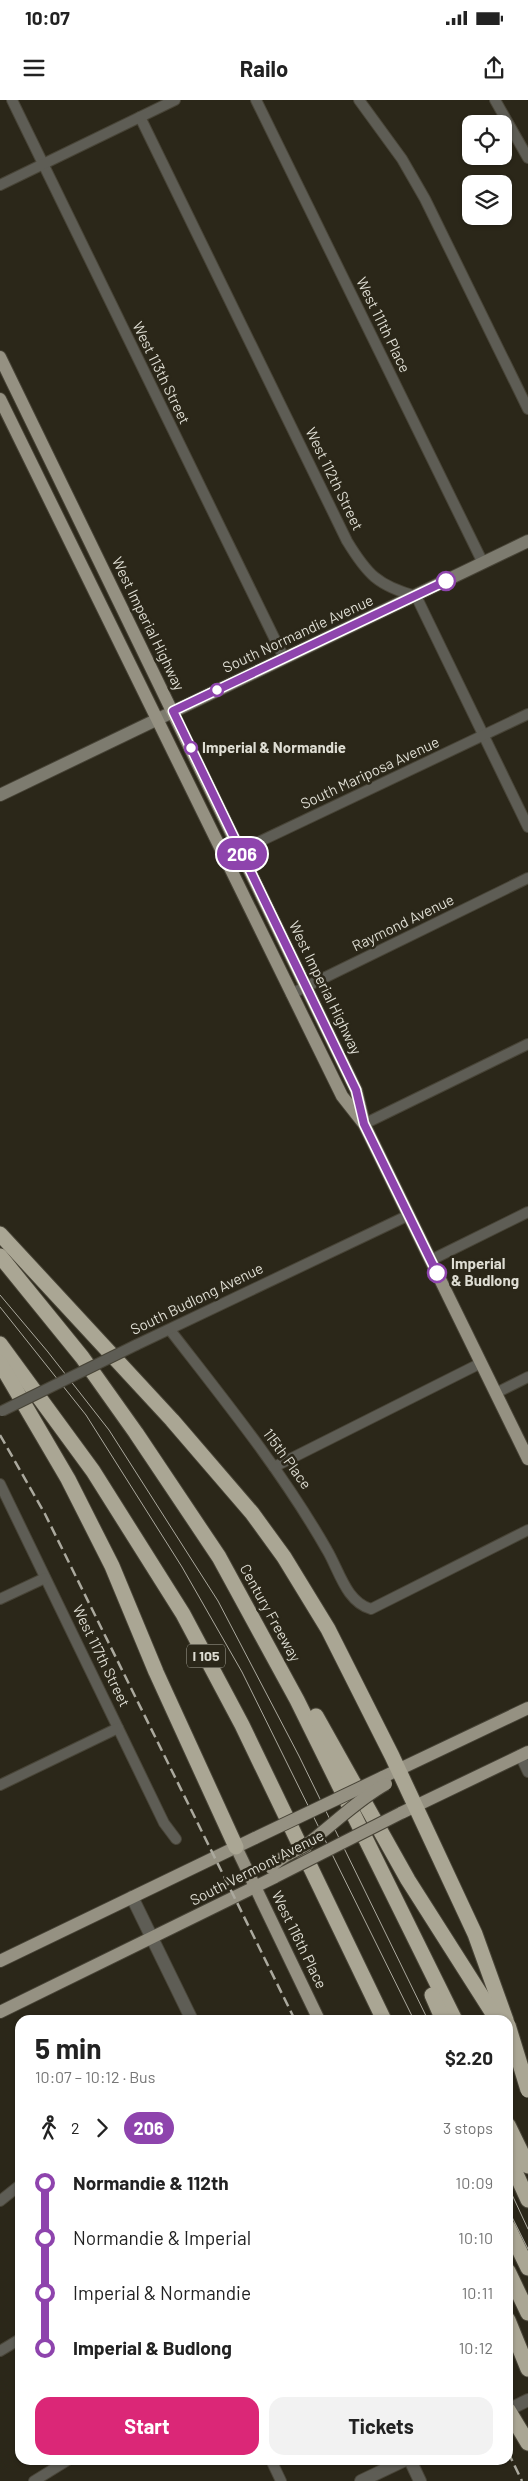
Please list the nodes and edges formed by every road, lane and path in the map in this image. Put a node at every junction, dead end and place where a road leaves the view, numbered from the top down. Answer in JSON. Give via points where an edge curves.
{"nodes":[{"id":1,"x":12,"y":100,"type":"edge"},
{"id":2,"x":175,"y":100,"type":"edge"},
{"id":3,"x":256,"y":100,"type":"edge"},
{"id":4,"x":359,"y":100,"type":"edge"},
{"id":5,"x":495,"y":100,"type":"edge"},
{"id":6,"x":140,"y":117,"type":"junction"},
{"id":7,"x":528,"y":158,"type":"edge"},
{"id":8,"x":42,"y":164,"type":"junction"},
{"id":9,"x":0,"y":184,"type":"edge"},
{"id":10,"x":0,"y":357,"type":"edge"},
{"id":11,"x":0,"y":399,"type":"edge"},
{"id":12,"x":528,"y":409,"type":"edge"},
{"id":13,"x":528,"y":541,"type":"edge"},
{"id":14,"x":483,"y":563,"type":"junction"},
{"id":15,"x":416,"y":596,"type":"junction"},
{"id":16,"x":284,"y":658,"type":"junction"},
{"id":17,"x":173,"y":711,"type":"junction"},
{"id":18,"x":528,"y":714,"type":"edge"},
{"id":19,"x":158,"y":718,"type":"junction"},
{"id":20,"x":483,"y":735,"type":"junction"},
{"id":21,"x":0,"y":795,"type":"edge"},
{"id":22,"x":528,"y":828,"type":"edge"},
{"id":23,"x":240,"y":850,"type":"junction"},
{"id":24,"x":225,"y":858,"type":"junction"},
{"id":25,"x":528,"y":878,"type":"edge"},
{"id":26,"x":306,"y":987,"type":"junction"},
{"id":27,"x":291,"y":994,"type":"junction"},
{"id":28,"x":302,"y":1017,"type":"junction"},
{"id":29,"x":528,"y":1044,"type":"edge"},
{"id":30,"x":356,"y":1090,"type":"junction"},
{"id":31,"x":364,"y":1124,"type":"junction"},
{"id":32,"x":528,"y":1212,"type":"edge"},
{"id":33,"x":409,"y":1215,"type":"junction"},
{"id":34,"x":0,"y":1234,"type":"edge"},
{"id":35,"x":0,"y":1256,"type":"edge"},
{"id":36,"x":431,"y":1260,"type":"junction"},
{"id":37,"x":170,"y":1330,"type":"junction"},
{"id":38,"x":0,"y":1344,"type":"edge"},
{"id":39,"x":0,"y":1363,"type":"edge"},
{"id":40,"x":481,"y":1364,"type":"junction"},
{"id":41,"x":528,"y":1377,"type":"edge"},
{"id":42,"x":496,"y":1393,"type":"junction"},
{"id":43,"x":1,"y":1411,"type":"edge"},
{"id":44,"x":528,"y":1459,"type":"edge"},
{"id":45,"x":274,"y":1467,"type":"junction"},
{"id":46,"x":0,"y":1484,"type":"edge"},
{"id":47,"x":528,"y":1530,"type":"edge"},
{"id":48,"x":219,"y":1557,"type":"junction"},
{"id":49,"x":45,"y":1578,"type":"junction"},
{"id":50,"x":0,"y":1599,"type":"edge"},
{"id":51,"x":528,"y":1708,"type":"edge"},
{"id":52,"x":118,"y":1728,"type":"junction"},
{"id":53,"x":524,"y":1754,"type":"edge"},
{"id":54,"x":398,"y":1769,"type":"junction"},
{"id":55,"x":528,"y":1772,"type":"edge"},
{"id":56,"x":384,"y":1780,"type":"junction"},
{"id":57,"x":0,"y":1785,"type":"edge"},
{"id":58,"x":408,"y":1810,"type":"junction"},
{"id":59,"x":176,"y":1839,"type":"dead end"},
{"id":60,"x":367,"y":1842,"type":"junction"},
{"id":61,"x":236,"y":1847,"type":"junction"},
{"id":62,"x":273,"y":1872,"type":"junction"},
{"id":63,"x":255,"y":1888,"type":"junction"},
{"id":64,"x":132,"y":1897,"type":"junction"},
{"id":65,"x":152,"y":1939,"type":"junction"},
{"id":66,"x":0,"y":1961,"type":"edge"},
{"id":67,"x":371,"y":1992,"type":"junction"},
{"id":68,"x":0,"y":2012,"type":"edge"},
{"id":69,"x":190,"y":2015,"type":"edge"},
{"id":70,"x":317,"y":2015,"type":"edge"},
{"id":71,"x":382,"y":2015,"type":"edge"},
{"id":72,"x":387,"y":2015,"type":"edge"},
{"id":73,"x":441,"y":2015,"type":"edge"},
{"id":74,"x":453,"y":2015,"type":"edge"},
{"id":75,"x":494,"y":2015,"type":"edge"},
{"id":76,"x":504,"y":2015,"type":"edge"},
{"id":77,"x":513,"y":2041,"type":"edge"},
{"id":78,"x":513,"y":2044,"type":"edge"},
{"id":79,"x":528,"y":2068,"type":"edge"},
{"id":80,"x":528,"y":2090,"type":"edge"},
{"id":81,"x":513,"y":2135,"type":"edge"},
{"id":82,"x":528,"y":2166,"type":"edge"},
{"id":83,"x":513,"y":2167,"type":"edge"},
{"id":84,"x":15,"y":2188,"type":"edge"},
{"id":85,"x":528,"y":2200,"type":"edge"},
{"id":86,"x":0,"y":2201,"type":"edge"},
{"id":87,"x":513,"y":2238,"type":"edge"},
{"id":88,"x":528,"y":2268,"type":"edge"},
{"id":89,"x":513,"y":2282,"type":"edge"},
{"id":90,"x":528,"y":2313,"type":"edge"},
{"id":91,"x":513,"y":2332,"type":"edge"},
{"id":92,"x":15,"y":2342,"type":"edge"},
{"id":93,"x":0,"y":2351,"type":"edge"},
{"id":94,"x":528,"y":2369,"type":"edge"},
{"id":95,"x":528,"y":2400,"type":"edge"},
{"id":96,"x":513,"y":2408,"type":"edge"},
{"id":97,"x":513,"y":2418,"type":"edge"},
{"id":98,"x":528,"y":2443,"type":"edge"},
{"id":99,"x":60,"y":2465,"type":"edge"},
{"id":100,"x":273,"y":2465,"type":"edge"},
{"id":101,"x":395,"y":2465,"type":"edge"},
{"id":102,"x":412,"y":2465,"type":"edge"},
{"id":103,"x":34,"y":2481,"type":"edge"},
{"id":104,"x":281,"y":2481,"type":"edge"},
{"id":105,"x":361,"y":2481,"type":"edge"},
{"id":106,"x":420,"y":2481,"type":"edge"}],
"edges":[{"from":1,"to":8,"type":"street","name":"West 113th Street"},
{"from":2,"to":6,"type":"street"},
{"from":3,"to":14,"type":"street","name":"West 111th Place"},
{"from":4,"to":12,"type":"street","via":[[402,158],[425,199]]},
{"from":5,"to":7,"type":"street"},
{"from":6,"to":8,"type":"street"},
{"from":6,"to":15,"type":"street","name":"West 112th Street","via":[[347,541],[359,560],[381,582],[393,590]]},
{"from":8,"to":9,"type":"street"},
{"from":8,"to":16,"type":"street","name":"West 113th Street"},
{"from":10,"to":17,"type":"main road","name":"West Imperial Highway"},
{"from":11,"to":19,"type":"main road","name":"West Imperial Highway"},
{"from":13,"to":14,"type":"main road","name":"South Normandie Avenue"},
{"from":14,"to":15,"type":"main road","name":"South Normandie Avenue"},
{"from":15,"to":16,"type":"main road","name":"South Normandie Avenue"},
{"from":15,"to":20,"type":"street"},
{"from":16,"to":17,"type":"main road","name":"South Normandie Avenue"},
{"from":17,"to":19,"type":"main road","name":"South Normandie Avenue"},
{"from":17,"to":23,"type":"main road","name":"West Imperial Highway"},
{"from":18,"to":20,"type":"street","name":"South Mariposa Avenue"},
{"from":19,"to":21,"type":"main road","name":"South Normandie Avenue"},
{"from":19,"to":24,"type":"main road","name":"West Imperial Highway"},
{"from":20,"to":22,"type":"street"},
{"from":20,"to":23,"type":"street","name":"South Mariposa Avenue"},
{"from":23,"to":24,"type":"street","name":"South Mariposa Avenue"},
{"from":23,"to":26,"type":"main road","name":"West Imperial Highway"},
{"from":24,"to":27,"type":"main road","name":"West Imperial Highway"},
{"from":25,"to":26,"type":"street","name":"Raymond Avenue"},
{"from":26,"to":27,"type":"street","name":"Raymond Avenue"},
{"from":26,"to":30,"type":"main road","name":"West Imperial Highway"},
{"from":27,"to":28,"type":"main road","name":"West Imperial Highway"},
{"from":28,"to":30,"type":"main road","via":[[314,1022],[338,1071]]},
{"from":28,"to":31,"type":"main road","name":"West Imperial Highway","via":[[342,1096]]},
{"from":29,"to":31,"type":"street"},
{"from":30,"to":31,"type":"main road","name":"West Imperial Highway"},
{"from":31,"to":33,"type":"main road","name":"West Imperial Highway"},
{"from":32,"to":36,"type":"street"},
{"from":33,"to":36,"type":"main road","name":"West Imperial Highway"},
{"from":33,"to":37,"type":"street","name":"South Budlong Avenue"},
{"from":34,"to":54,"type":"highway","via":[[172,1420],[252,1513],[309,1595]]},
{"from":35,"to":48,"type":"highway","name":"Century Freeway","via":[[82,1358]]},
{"from":36,"to":40,"type":"main road","name":"West Imperial Highway"},
{"from":37,"to":43,"type":"street","name":"South Budlong Avenue","bridge":true},
{"from":37,"to":45,"type":"street","name":"115th Place"},
{"from":38,"to":67,"type":"highway","number":"I 105","via":[[93,1471],[183,1614],[242,1725]]},
{"from":39,"to":61,"type":"highway","via":[[68,1480],[112,1566],[156,1672]]},
{"from":40,"to":42,"type":"main road","name":"West Imperial Highway"},
{"from":40,"to":45,"type":"street"},
{"from":41,"to":42,"type":"street"},
{"from":42,"to":44,"type":"main road","name":"West Imperial Highway"},
{"from":45,"to":47,"type":"street","name":"115th Place","via":[[306,1513],[348,1591],[361,1606],[371,1609]]},
{"from":46,"to":49,"type":"street","name":"West 117th Street"},
{"from":48,"to":60,"type":"highway","name":"Century Freeway","via":[[277,1660]]},
{"from":48,"to":75,"type":"highway","via":[[273,1640],[408,1880]]},
{"from":49,"to":50,"type":"street"},
{"from":49,"to":52,"type":"street","name":"West 117th Street"},
{"from":51,"to":54,"type":"main road","name":"South Vermont Avenue"},
{"from":52,"to":57,"type":"street"},
{"from":52,"to":59,"type":"street","name":"West 117th Street","via":[[164,1823]]},
{"from":53,"to":55,"type":"street"},
{"from":53,"to":58,"type":"main road","name":"South Vermont Avenue"},
{"from":54,"to":56,"type":"main road","name":"South Vermont Avenue"},
{"from":54,"to":58,"type":"highway"},
{"from":56,"to":61,"type":"main road","name":"South Vermont Avenue","bridge":true},
{"from":56,"to":62,"type":"main road","bridge":true,"via":[[327,1829],[274,1863]]},
{"from":58,"to":62,"type":"main road","name":"South Vermont Avenue","bridge":true},
{"from":58,"to":76,"type":"highway","via":[[464,1909]]},
{"from":60,"to":73,"type":"highway"},
{"from":60,"to":74,"type":"highway","name":"Century Freeway"},
{"from":61,"to":63,"type":"main road","name":"West 116th Place"},
{"from":61,"to":64,"type":"main road","name":"South Vermont Avenue"},
{"from":62,"to":63,"type":"main road","name":"South Vermont Avenue"},
{"from":63,"to":65,"type":"main road","name":"South Vermont Avenue"},
{"from":63,"to":70,"type":"main road","name":"West 116th Place"},
{"from":64,"to":65,"type":"street"},
{"from":64,"to":66,"type":"main road","name":"South Vermont Avenue"},
{"from":65,"to":68,"type":"main road","name":"South Vermont Avenue"},
{"from":65,"to":69,"type":"street"},
{"from":67,"to":71,"type":"highway","number":"I 105"},
{"from":67,"to":72,"type":"highway"},
{"from":77,"to":80,"type":"highway","bridge":true},
{"from":78,"to":79,"type":"highway"},
{"from":81,"to":82,"type":"highway"},
{"from":83,"to":85,"type":"highway"},
{"from":84,"to":86,"type":"street"},
{"from":87,"to":88,"type":"highway"},
{"from":89,"to":90,"type":"highway"},
{"from":91,"to":94,"type":"highway"},
{"from":92,"to":93,"type":"street"},
{"from":95,"to":96,"type":"street"},
{"from":97,"to":98,"type":"highway"},
{"from":99,"to":103,"type":"street"},
{"from":100,"to":104,"type":"street"},
{"from":101,"to":105,"type":"street"},
{"from":102,"to":106,"type":"street"}]}
